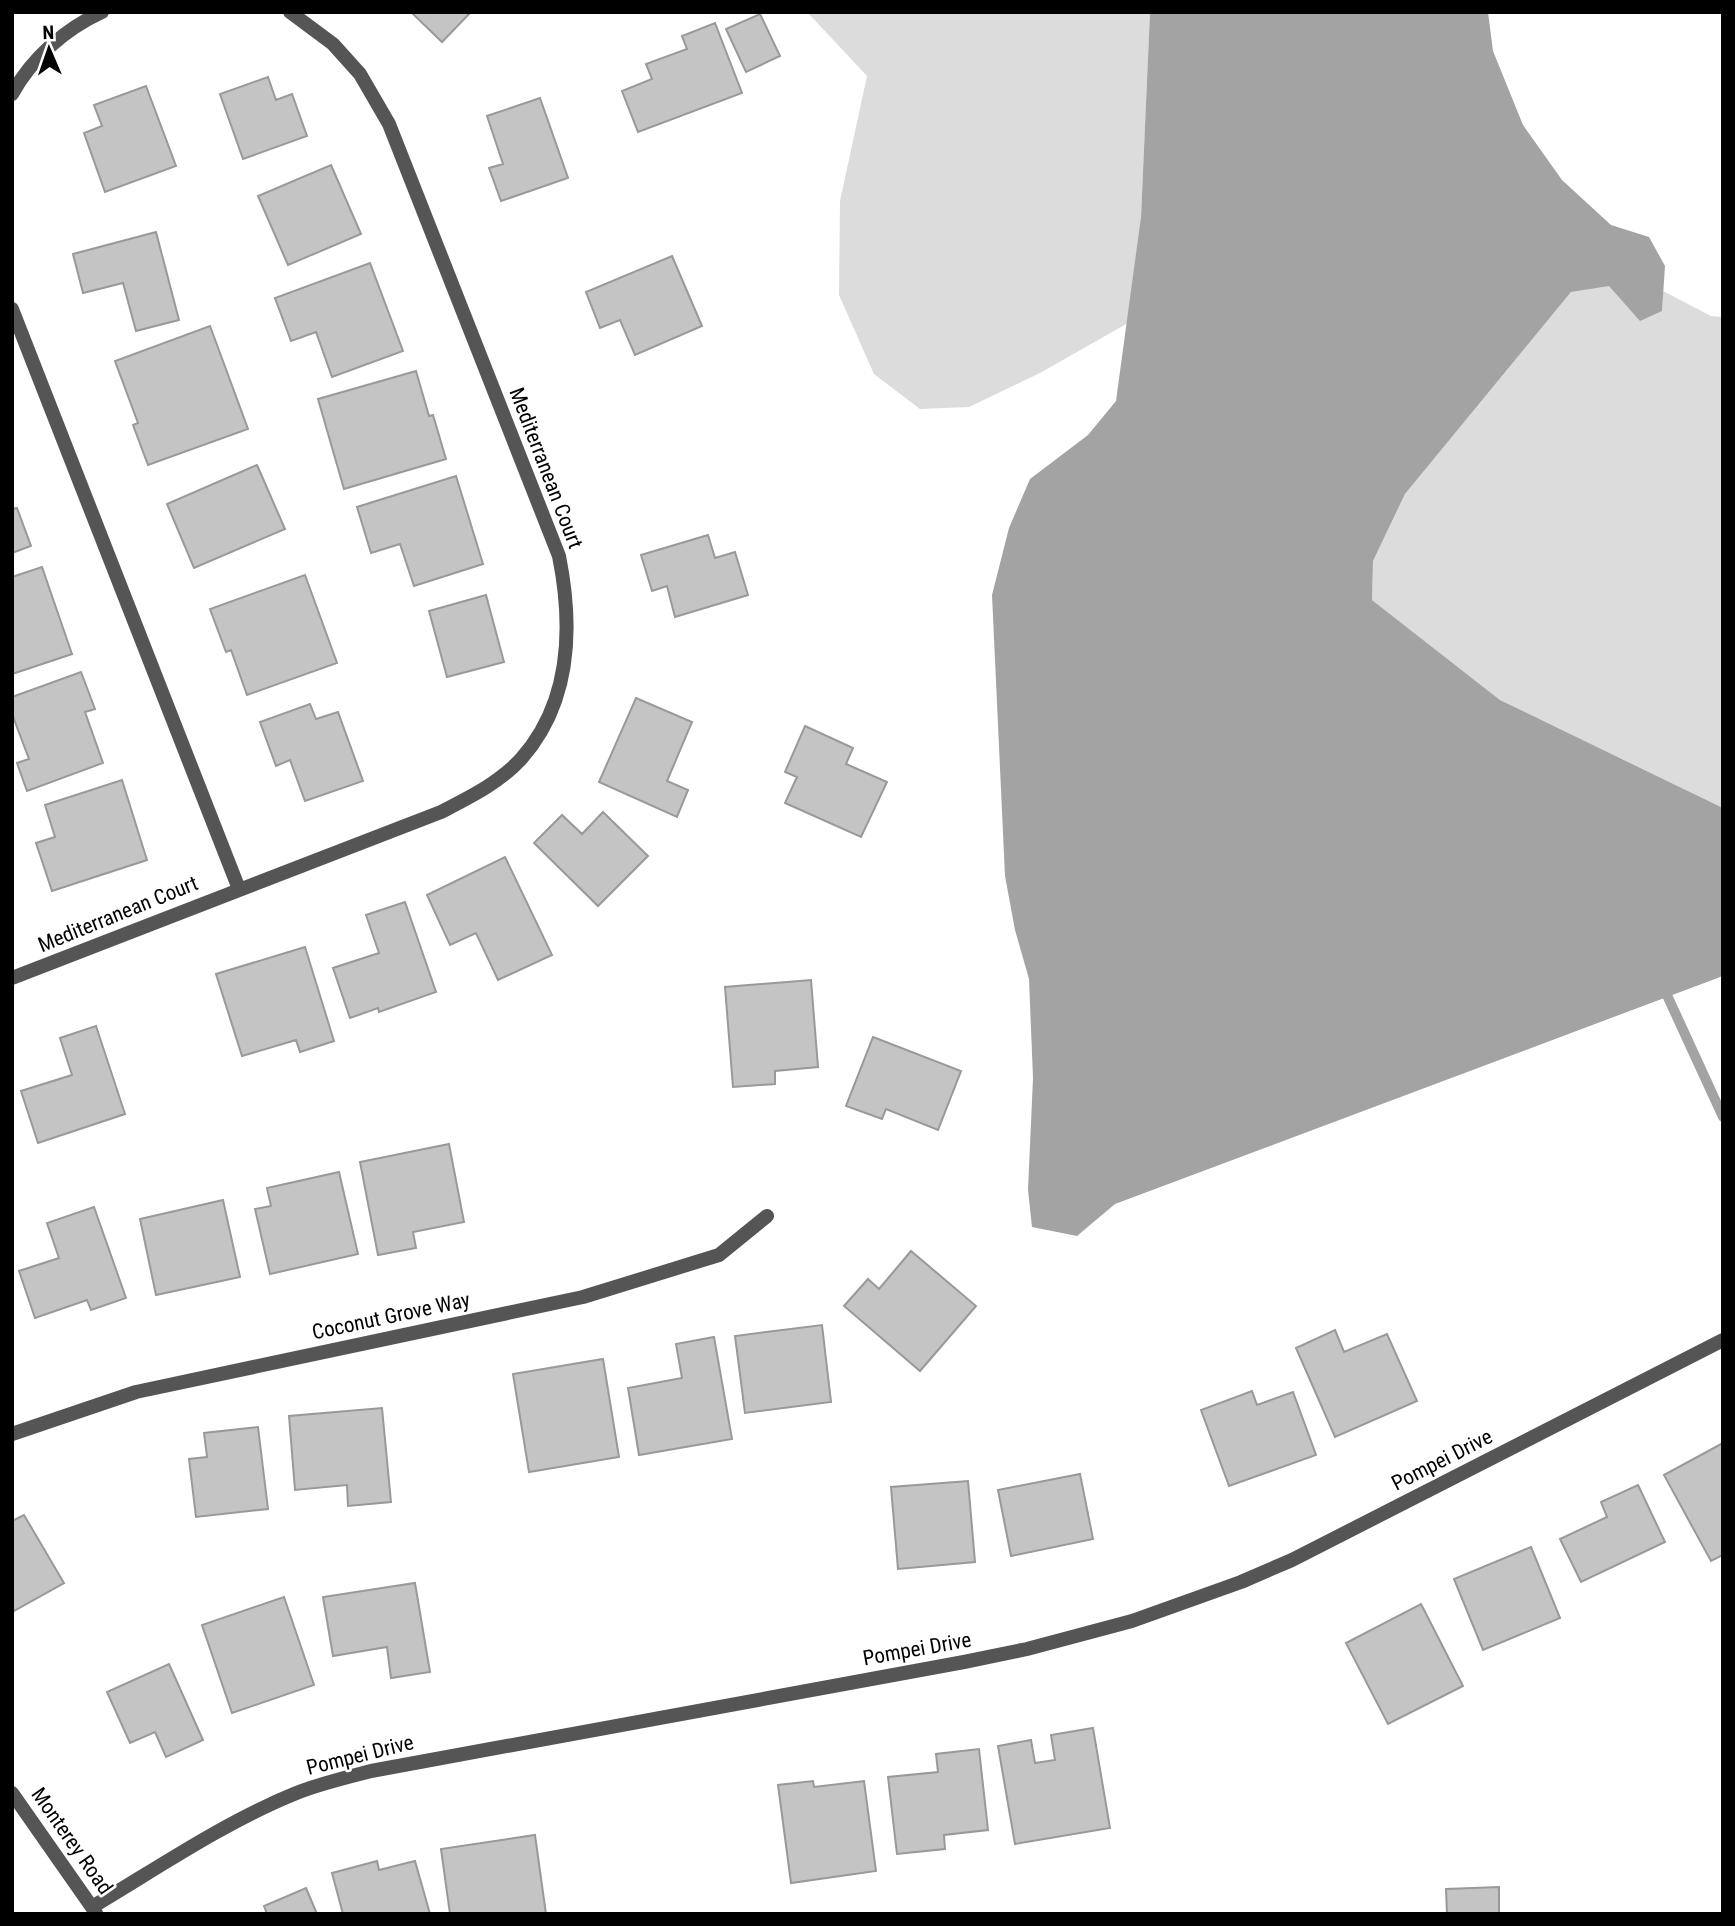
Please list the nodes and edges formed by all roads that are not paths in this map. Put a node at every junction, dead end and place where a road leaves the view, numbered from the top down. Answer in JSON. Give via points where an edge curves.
{"nodes":[{"id":1,"x":102,"y":12,"type":"edge"},
{"id":2,"x":290,"y":12,"type":"edge"},
{"id":3,"x":12,"y":94,"type":"edge"},
{"id":4,"x":12,"y":309,"type":"edge"},
{"id":5,"x":239,"y":889,"type":"junction"},
{"id":6,"x":12,"y":978,"type":"edge"},
{"id":7,"x":767,"y":1216,"type":"dead end"},
{"id":8,"x":1723,"y":1340,"type":"edge"},
{"id":9,"x":12,"y":1434,"type":"edge"},
{"id":10,"x":12,"y":1793,"type":"edge"},
{"id":11,"x":94,"y":1910,"type":"edge"}],
"edges":[{"from":1,"to":3,"type":"street","via":[[44,50]]},
{"from":2,"to":5,"type":"street","name":"Mediterranean Court","via":[[333,44],[360,74],[389,124],[559,556],[568,629],[561,688],[548,718],[521,758],[503,775],[441,812]]},
{"from":4,"to":5,"type":"street"},
{"from":5,"to":6,"type":"street","name":"Mediterranean Court"},
{"from":7,"to":9,"type":"street","name":"Coconut Grove Way","via":[[719,1255],[583,1297],[136,1392]]},
{"from":8,"to":11,"type":"street","name":"Pompei Drive","via":[[1292,1559],[1178,1606],[1083,1635],[964,1662],[331,1781],[259,1810]]},
{"from":10,"to":11,"type":"street","name":"Monterey Road"}]}
